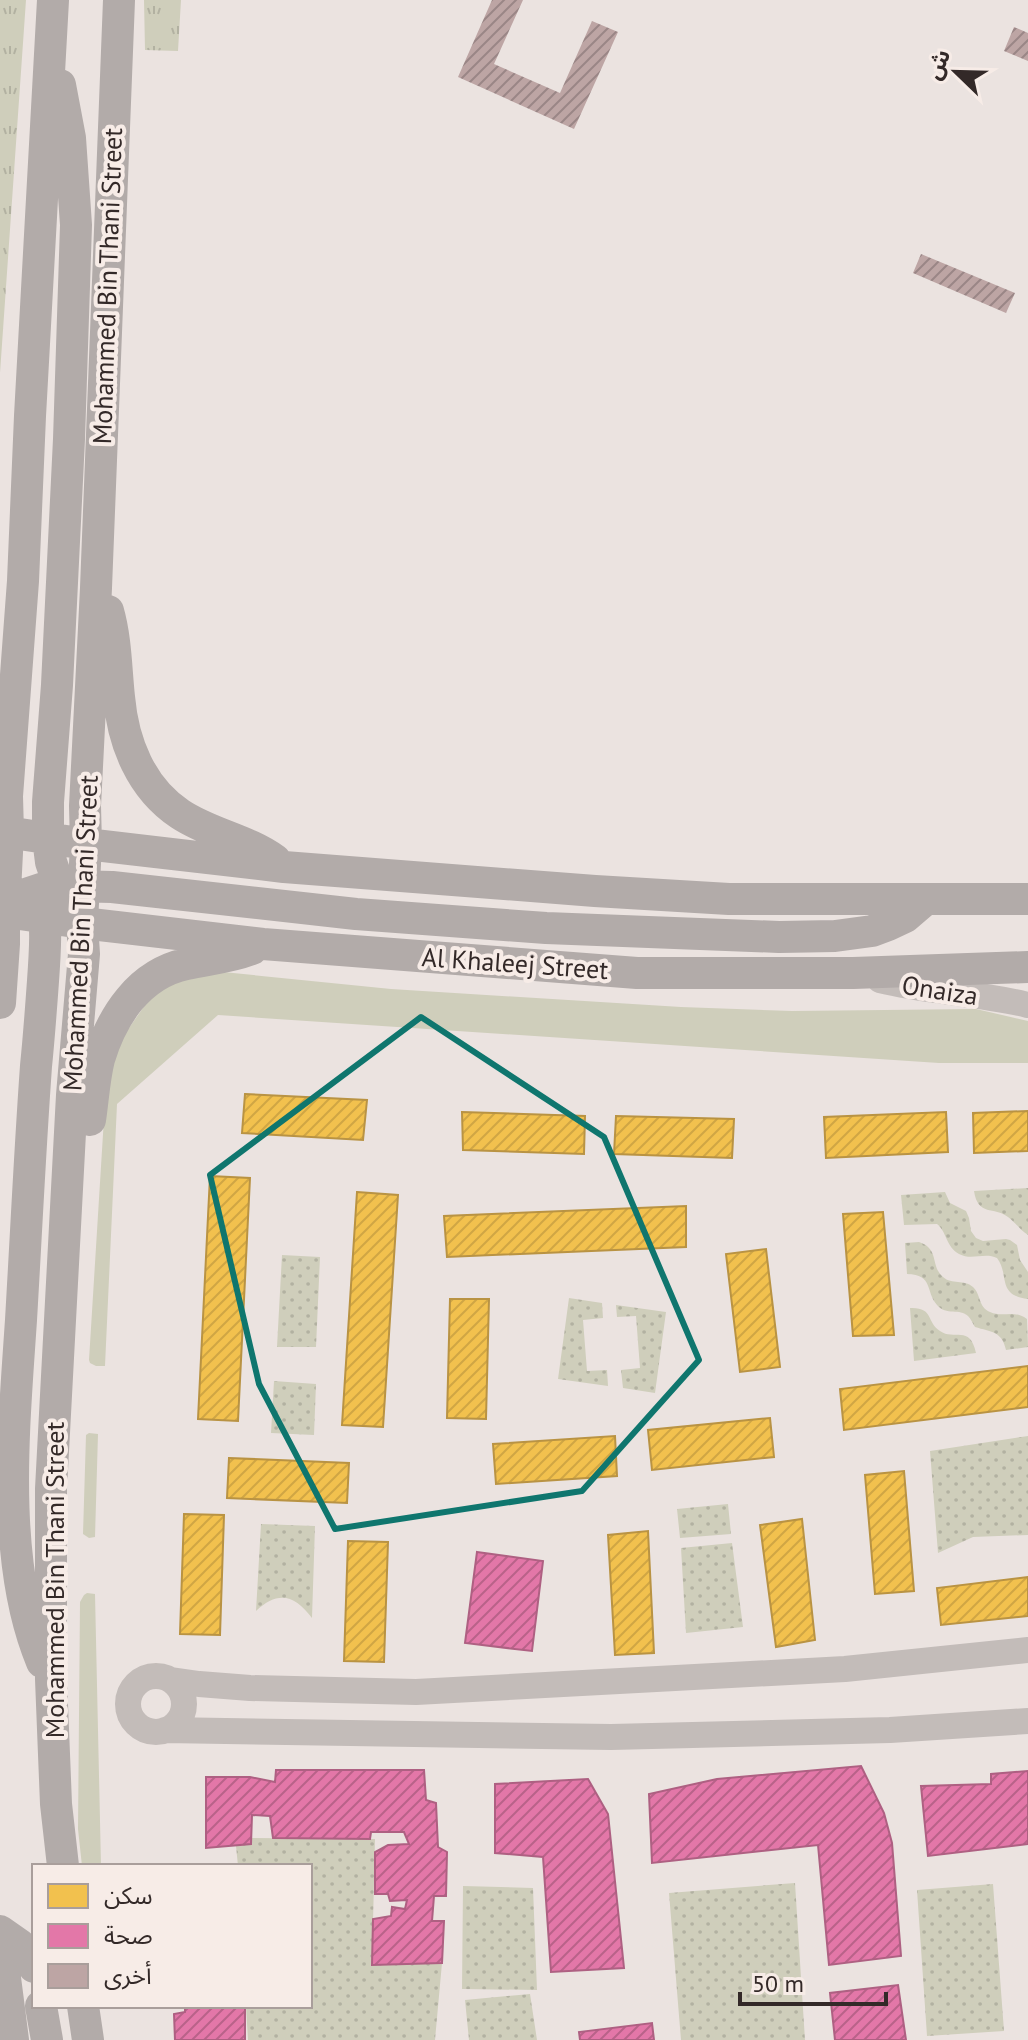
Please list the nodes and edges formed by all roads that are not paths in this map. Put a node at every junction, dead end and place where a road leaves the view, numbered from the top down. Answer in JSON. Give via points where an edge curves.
{"nodes":[{"id":1,"x":119,"y":0,"type":"edge"},
{"id":2,"x":52,"y":15,"type":"edge"},
{"id":3,"x":23,"y":581,"type":"junction"},
{"id":4,"x":96,"y":588,"type":"junction"},
{"id":5,"x":0,"y":645,"type":"edge"},
{"id":6,"x":4,"y":832,"type":"edge"},
{"id":7,"x":86,"y":844,"type":"junction"},
{"id":8,"x":284,"y":867,"type":"junction"},
{"id":9,"x":41,"y":878,"type":"edge"},
{"id":10,"x":926,"y":899,"type":"junction"},
{"id":11,"x":1028,"y":899,"type":"edge"},
{"id":12,"x":2,"y":911,"type":"edge"},
{"id":13,"x":82,"y":923,"type":"junction"},
{"id":14,"x":263,"y":944,"type":"junction"},
{"id":15,"x":1028,"y":967,"type":"edge"},
{"id":16,"x":853,"y":973,"type":"junction"},
{"id":17,"x":0,"y":1003,"type":"edge"},
{"id":18,"x":1028,"y":1005,"type":"edge"},
{"id":19,"x":63,"y":1248,"type":"junction"},
{"id":20,"x":1028,"y":1650,"type":"edge"},
{"id":21,"x":51,"y":1679,"type":"junction"},
{"id":22,"x":171,"y":1680,"type":"junction"},
{"id":23,"x":1028,"y":1721,"type":"edge"},
{"id":24,"x":165,"y":1730,"type":"junction"},
{"id":25,"x":63,"y":1864,"type":"edge"},
{"id":26,"x":0,"y":1931,"type":"edge"},
{"id":27,"x":0,"y":1939,"type":"edge"},
{"id":28,"x":32,"y":1964,"type":"edge"},
{"id":29,"x":41,"y":2008,"type":"edge"},
{"id":30,"x":83,"y":2008,"type":"edge"},
{"id":31,"x":13,"y":2040,"type":"edge"},
{"id":32,"x":47,"y":2040,"type":"edge"},
{"id":33,"x":88,"y":2040,"type":"edge"}],
"edges":[{"from":1,"to":4,"type":"main road","name":"Mohammed Bin Thani Street"},
{"from":2,"to":3,"type":"main road"},
{"from":2,"to":9,"type":"main road","via":[[76,225],[57,685]]},
{"from":3,"to":5,"type":"main road"},
{"from":3,"to":6,"type":"main road"},
{"from":4,"to":7,"type":"main road","name":"Mohammed Bin Thani Street"},
{"from":4,"to":8,"type":"main road","via":[[114,637],[127,743],[147,782],[182,815],[253,846]]},
{"from":6,"to":9,"type":"main road"},
{"from":7,"to":8,"type":"main road"},
{"from":7,"to":9,"type":"main road"},
{"from":7,"to":9,"type":"main road","name":"Mohammed Bin Thani Street"},
{"from":8,"to":10,"type":"main road","via":[[729,899]]},
{"from":9,"to":10,"type":"main road","via":[[356,914],[779,937],[872,931],[905,917]]},
{"from":9,"to":12,"type":"main road","name":"Al Khaleej Street"},
{"from":9,"to":13,"type":"main road","name":"Al Khaleej Street"},
{"from":9,"to":21,"type":"main road","via":[[45,949],[13,1495],[24,1607]]},
{"from":10,"to":11,"type":"main road"},
{"from":12,"to":17,"type":"main road"},
{"from":13,"to":14,"type":"main road","name":"Al Khaleej Street"},
{"from":13,"to":19,"type":"main road","name":"Mohammed Bin Thani Street"},
{"from":14,"to":16,"type":"main road","name":"Al Khaleej Street","via":[[637,973]]},
{"from":14,"to":19,"type":"main road","via":[[172,968],[123,1006],[99,1061],[77,1210]]},
{"from":15,"to":16,"type":"main road","name":"Al Khaleej Street"},
{"from":16,"to":18,"type":"street","name":"Onaiza"},
{"from":19,"to":21,"type":"main road","name":"Mohammed Bin Thani Street","via":[[51,1489]]},
{"from":20,"to":22,"type":"street","via":[[845,1669],[416,1692],[224,1687]]},
{"from":21,"to":25,"type":"main road","name":"Mohammed Bin Thani Street"},
{"from":22,"to":24,"type":"street","via":[[183,1694],[184,1707],[176,1724]]},
{"from":22,"to":24,"type":"street","via":[[147,1677],[136,1684],[128,1701],[136,1724],[147,1731]]},
{"from":23,"to":24,"type":"street","via":[[611,1737]]},
{"from":26,"to":28,"type":"main road","via":[[20,1945]]},
{"from":27,"to":31,"type":"main road"},
{"from":29,"to":32,"type":"main road"},
{"from":30,"to":33,"type":"main road"}]}
